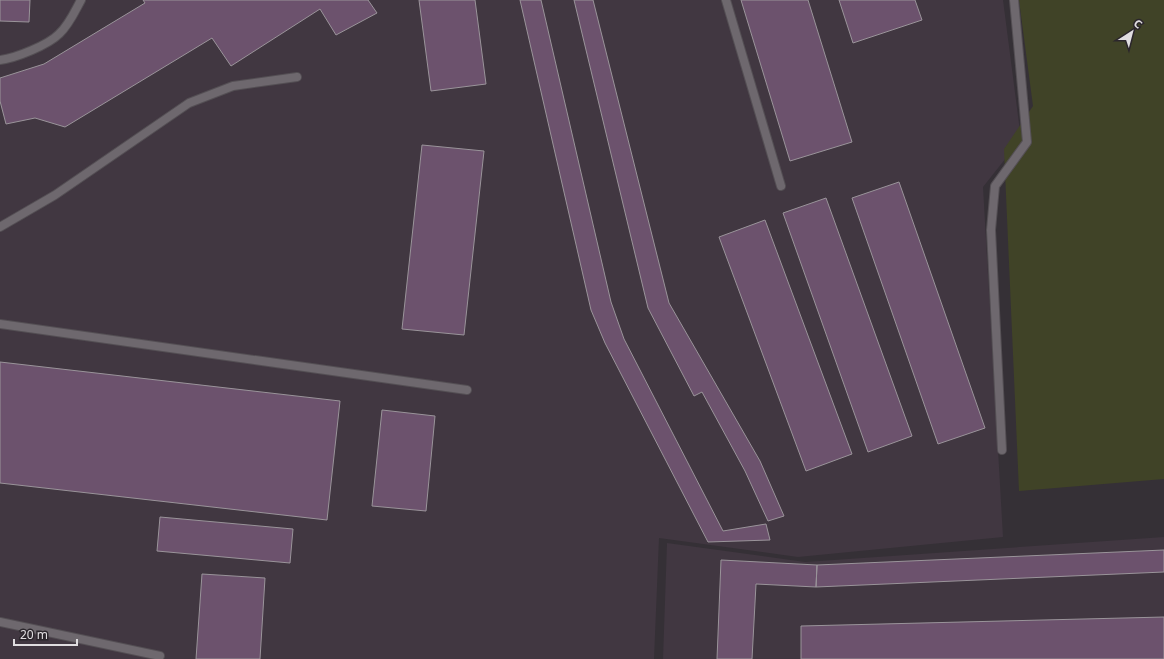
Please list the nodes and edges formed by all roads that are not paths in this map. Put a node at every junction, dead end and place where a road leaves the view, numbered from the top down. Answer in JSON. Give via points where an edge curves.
{"nodes":[{"id":1,"x":81,"y":0,"type":"edge"},
{"id":2,"x":726,"y":0,"type":"edge"},
{"id":3,"x":1014,"y":0,"type":"edge"},
{"id":4,"x":0,"y":60,"type":"edge"},
{"id":5,"x":297,"y":77,"type":"dead end"},
{"id":6,"x":781,"y":186,"type":"dead end"},
{"id":7,"x":0,"y":227,"type":"edge"},
{"id":8,"x":0,"y":324,"type":"edge"},
{"id":9,"x":467,"y":390,"type":"dead end"},
{"id":10,"x":1002,"y":450,"type":"dead end"},
{"id":11,"x":0,"y":622,"type":"edge"},
{"id":12,"x":160,"y":656,"type":"dead end"}],
"edges":[{"from":1,"to":4,"type":"lane","via":[[59,34],[36,49]]},
{"from":2,"to":6,"type":"lane"},
{"from":3,"to":10,"type":"lane","via":[[1027,142],[994,186],[991,230]]},
{"from":5,"to":7,"type":"lane","via":[[233,86],[189,103],[55,195]]},
{"from":8,"to":9,"type":"lane"},
{"from":11,"to":12,"type":"lane"}]}
